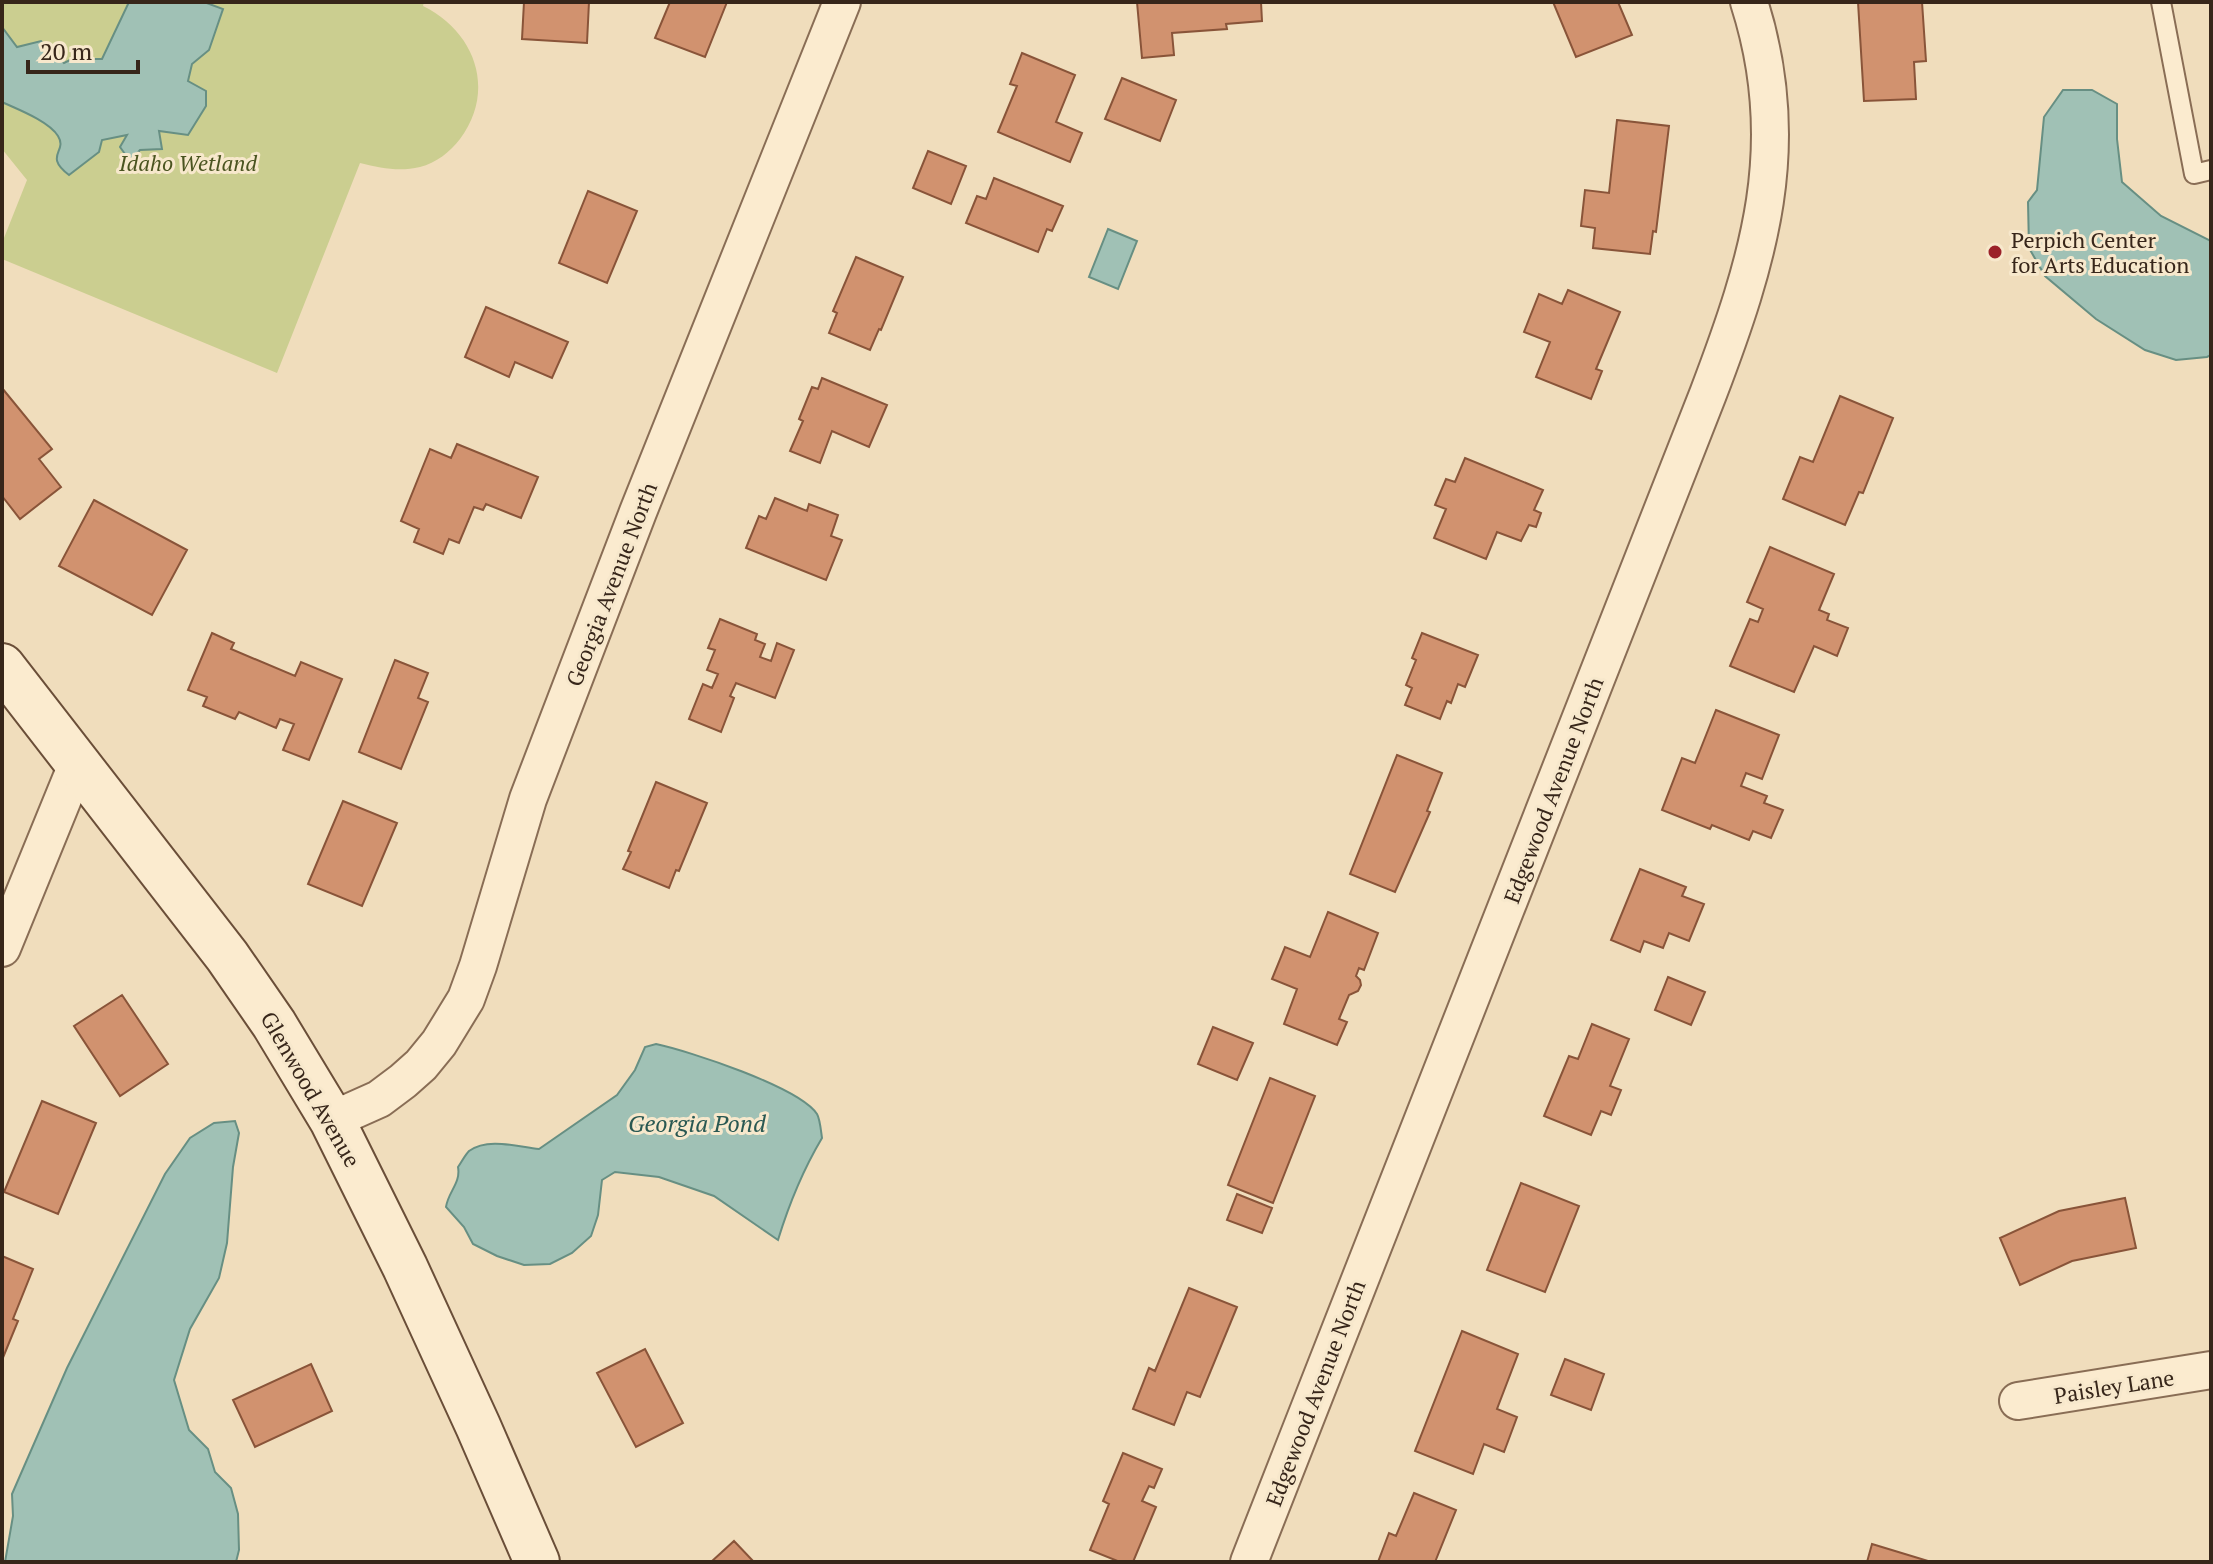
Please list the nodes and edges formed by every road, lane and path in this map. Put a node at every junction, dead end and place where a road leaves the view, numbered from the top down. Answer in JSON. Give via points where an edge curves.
{"nodes":[{"id":1,"x":842,"y":2,"type":"edge"},
{"id":2,"x":1749,"y":2,"type":"edge"},
{"id":3,"x":2161,"y":2,"type":"edge"},
{"id":4,"x":2211,"y":170,"type":"edge"},
{"id":5,"x":2,"y":666,"type":"edge"},
{"id":6,"x":78,"y":762,"type":"junction"},
{"id":7,"x":2,"y":948,"type":"edge"},
{"id":8,"x":332,"y":1120,"type":"junction"},
{"id":9,"x":2211,"y":1370,"type":"edge"},
{"id":10,"x":2018,"y":1401,"type":"dead end"},
{"id":11,"x":537,"y":1562,"type":"edge"},
{"id":12,"x":1249,"y":1562,"type":"edge"}],
"edges":[{"from":1,"to":8,"type":"street","name":"Georgia Avenue North","via":[[533,785],[466,999],[421,1065],[379,1099]]},
{"from":2,"to":12,"type":"street","name":"Edgewood Avenue North","via":[[1771,118],[1766,200],[1748,282]]},
{"from":3,"to":4,"type":"lane","via":[[2194,174]]},
{"from":5,"to":6,"type":"street","name":"Glenwood Avenue"},
{"from":6,"to":7,"type":"street"},
{"from":6,"to":8,"type":"street","name":"Glenwood Avenue","via":[[227,956]]},
{"from":8,"to":11,"type":"street","name":"Glenwood Avenue","via":[[405,1267]]},
{"from":9,"to":10,"type":"street","name":"Paisley Lane"}]}
